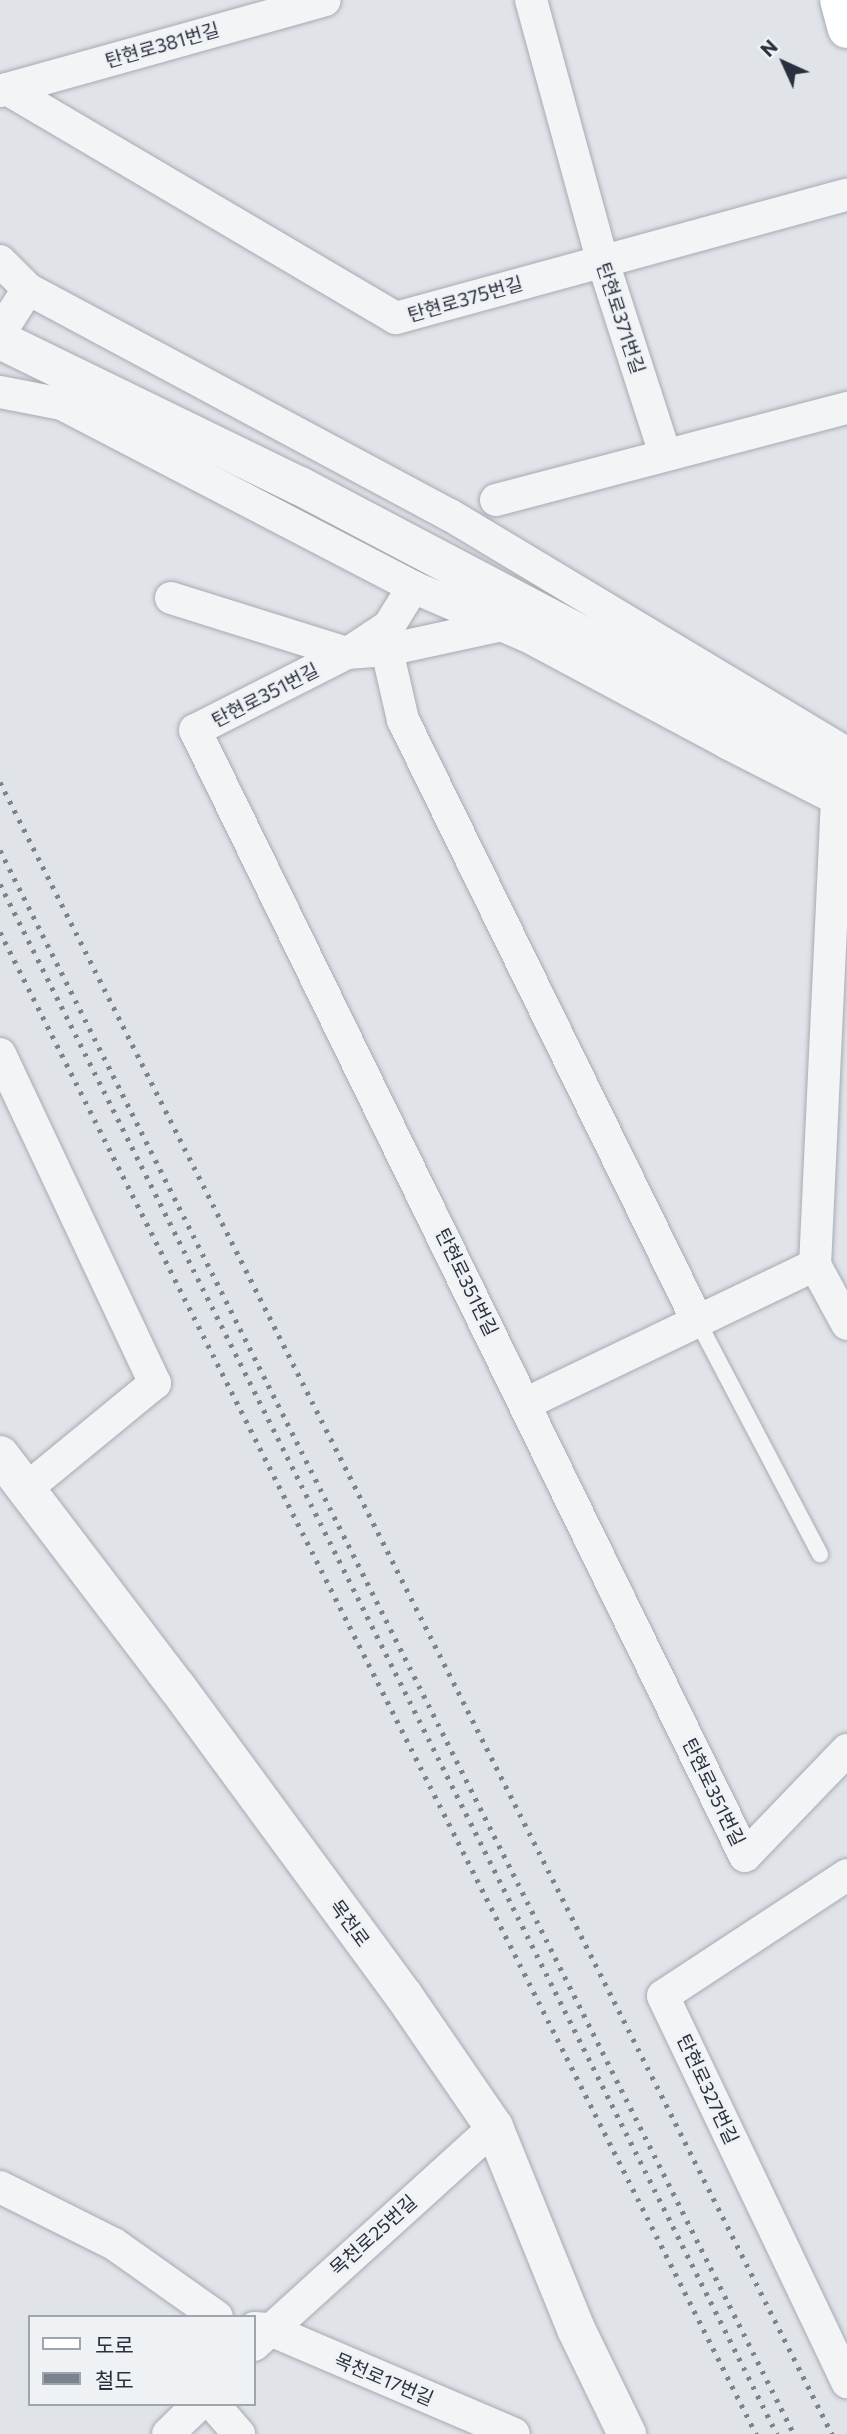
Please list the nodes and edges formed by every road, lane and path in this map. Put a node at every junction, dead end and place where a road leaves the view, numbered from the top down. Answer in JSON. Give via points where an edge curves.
{"nodes":[{"id":1,"x":325,"y":0,"type":"edge"},
{"id":2,"x":531,"y":0,"type":"edge"},
{"id":3,"x":839,"y":0,"type":"edge"},
{"id":4,"x":847,"y":29,"type":"edge"},
{"id":5,"x":4,"y":90,"type":"edge"},
{"id":6,"x":847,"y":195,"type":"edge"},
{"id":7,"x":602,"y":259,"type":"junction"},
{"id":8,"x":0,"y":261,"type":"edge"},
{"id":9,"x":28,"y":289,"type":"junction"},
{"id":10,"x":0,"y":333,"type":"edge"},
{"id":11,"x":0,"y":340,"type":"edge"},
{"id":12,"x":0,"y":391,"type":"edge"},
{"id":13,"x":847,"y":408,"type":"edge"},
{"id":14,"x":665,"y":454,"type":"junction"},
{"id":15,"x":496,"y":500,"type":"dead end"},
{"id":16,"x":413,"y":587,"type":"junction"},
{"id":17,"x":171,"y":598,"type":"dead end"},
{"id":18,"x":503,"y":625,"type":"junction"},
{"id":19,"x":387,"y":650,"type":"junction"},
{"id":20,"x":346,"y":653,"type":"junction"},
{"id":21,"x":847,"y":754,"type":"edge"},
{"id":22,"x":844,"y":791,"type":"edge"},
{"id":23,"x":0,"y":1054,"type":"edge"},
{"id":24,"x":815,"y":1265,"type":"junction"},
{"id":25,"x":696,"y":1318,"type":"junction"},
{"id":26,"x":847,"y":1324,"type":"edge"},
{"id":27,"x":527,"y":1403,"type":"junction"},
{"id":28,"x":0,"y":1455,"type":"edge"},
{"id":29,"x":26,"y":1489,"type":"junction"},
{"id":30,"x":820,"y":1554,"type":"dead end"},
{"id":31,"x":847,"y":1750,"type":"edge"},
{"id":32,"x":847,"y":1875,"type":"edge"},
{"id":33,"x":494,"y":2127,"type":"junction"},
{"id":34,"x":0,"y":2187,"type":"edge"},
{"id":35,"x":214,"y":2315,"type":"edge"},
{"id":36,"x":259,"y":2334,"type":"edge"},
{"id":37,"x":847,"y":2382,"type":"edge"},
{"id":38,"x":197,"y":2406,"type":"edge"},
{"id":39,"x":215,"y":2406,"type":"edge"},
{"id":40,"x":168,"y":2434,"type":"edge"},
{"id":41,"x":239,"y":2434,"type":"edge"},
{"id":42,"x":514,"y":2434,"type":"edge"},
{"id":43,"x":627,"y":2434,"type":"edge"}],
"edges":[{"from":1,"to":5,"type":"street","name":"탄현로381번길"},
{"from":2,"to":7,"type":"street","name":"탄현로371번길"},
{"from":3,"to":4,"type":"main road"},
{"from":5,"to":7,"type":"street","name":"탄현로375번길","via":[[397,318]]},
{"from":6,"to":7,"type":"street","name":"탄현로375번길"},
{"from":7,"to":14,"type":"street","name":"탄현로371번길"},
{"from":8,"to":9,"type":"street"},
{"from":9,"to":10,"type":"street"},
{"from":9,"to":21,"type":"street","via":[[450,515]]},
{"from":11,"to":22,"type":"street","via":[[300,486],[618,654]]},
{"from":12,"to":16,"type":"street","via":[[62,404]]},
{"from":13,"to":14,"type":"street"},
{"from":14,"to":15,"type":"street"},
{"from":16,"to":18,"type":"street"},
{"from":16,"to":20,"type":"street","via":[[389,626]]},
{"from":17,"to":20,"type":"street","name":"탄현로351번길"},
{"from":18,"to":19,"type":"street","name":"탄현로351번길"},
{"from":18,"to":22,"type":"street"},
{"from":19,"to":20,"type":"street","name":"탄현로351번길"},
{"from":19,"to":25,"type":"street","via":[[403,720]]},
{"from":20,"to":27,"type":"street","name":"탄현로351번길","via":[[195,730]]},
{"from":22,"to":24,"type":"street"},
{"from":23,"to":29,"type":"street","via":[[155,1383]]},
{"from":24,"to":25,"type":"street"},
{"from":24,"to":26,"type":"street"},
{"from":25,"to":27,"type":"street"},
{"from":25,"to":30,"type":"lane"},
{"from":27,"to":31,"type":"street","name":"탄현로351번길","via":[[745,1856]]},
{"from":28,"to":29,"type":"street","name":"목천로"},
{"from":29,"to":33,"type":"street","name":"목천로","via":[[210,1731]]},
{"from":32,"to":37,"type":"street","name":"탄현로327번길","via":[[663,1996]]},
{"from":33,"to":36,"type":"street","name":"목천로25번길"},
{"from":33,"to":43,"type":"street","name":"목천로","via":[[576,2329]]},
{"from":34,"to":35,"type":"street","via":[[114,2244]]},
{"from":36,"to":42,"type":"street","name":"목천로17번길"},
{"from":38,"to":40,"type":"street"},
{"from":39,"to":41,"type":"street"}]}
